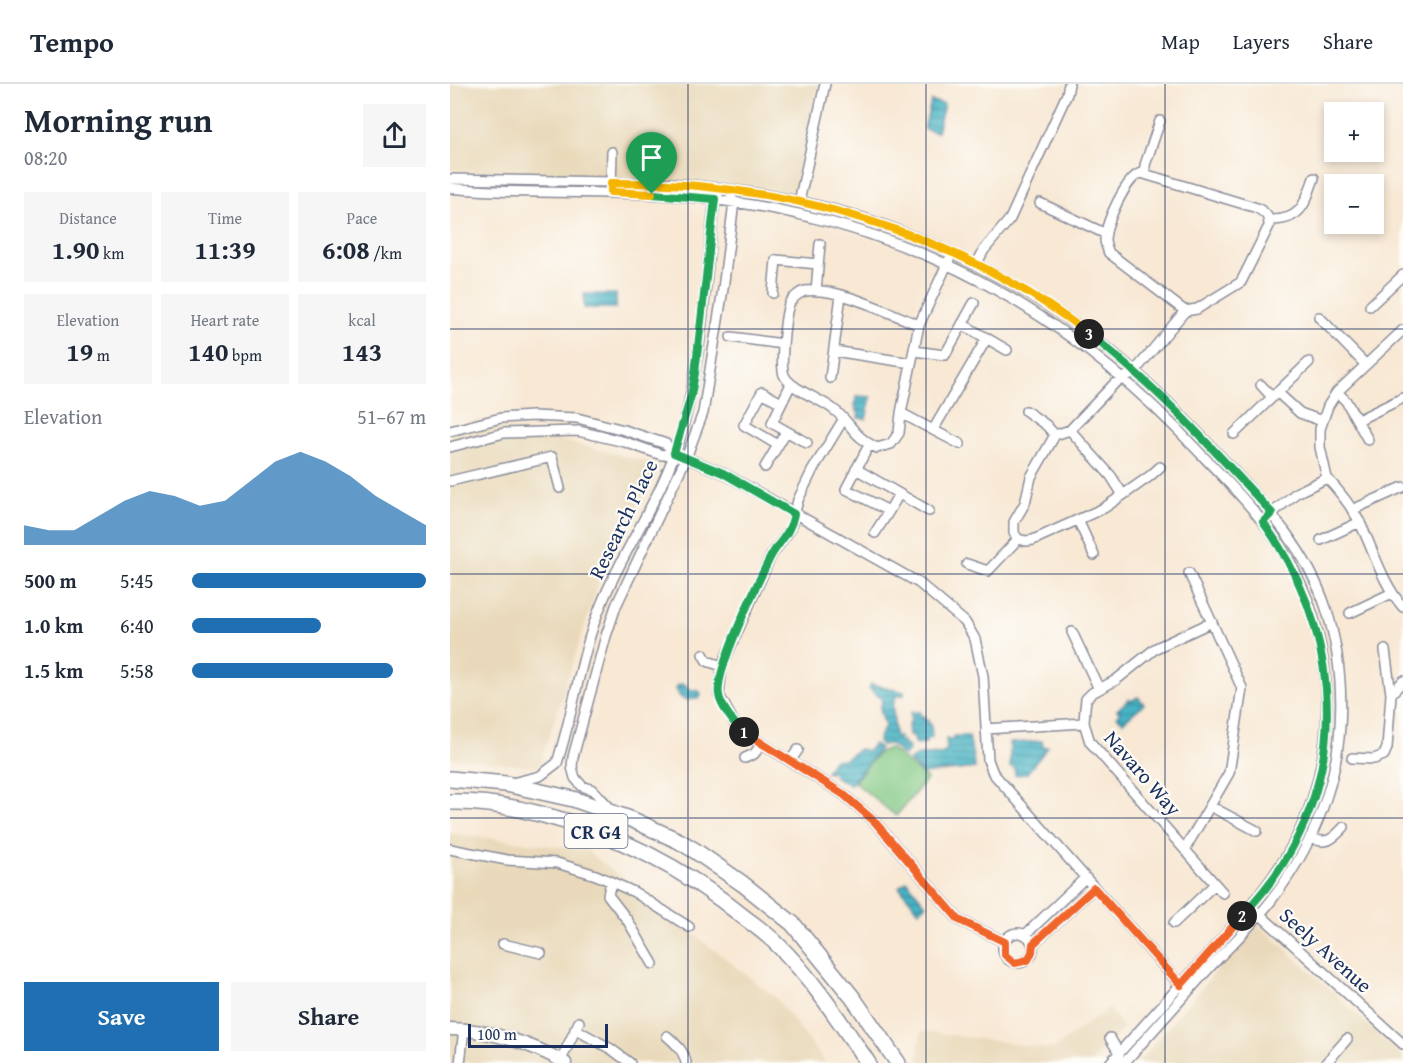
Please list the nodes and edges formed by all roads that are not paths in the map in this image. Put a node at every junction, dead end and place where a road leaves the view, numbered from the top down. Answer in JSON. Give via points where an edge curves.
{"nodes":[{"id":1,"x":825,"y":84,"type":"edge"},
{"id":2,"x":1069,"y":84,"type":"edge"},
{"id":3,"x":1160,"y":122,"type":"dead end"},
{"id":4,"x":612,"y":152,"type":"dead end"},
{"id":5,"x":1145,"y":174,"type":"junction"},
{"id":6,"x":1314,"y":178,"type":"dead end"},
{"id":7,"x":450,"y":179,"type":"edge"},
{"id":8,"x":514,"y":181,"type":"junction"},
{"id":9,"x":450,"y":188,"type":"edge"},
{"id":10,"x":611,"y":188,"type":"junction"},
{"id":11,"x":726,"y":189,"type":"junction"},
{"id":12,"x":514,"y":192,"type":"junction"},
{"id":13,"x":715,"y":199,"type":"junction"},
{"id":14,"x":734,"y":202,"type":"junction"},
{"id":15,"x":799,"y":202,"type":"junction"},
{"id":16,"x":1040,"y":203,"type":"dead end"},
{"id":17,"x":1269,"y":220,"type":"junction"},
{"id":18,"x":1106,"y":234,"type":"junction"},
{"id":19,"x":820,"y":244,"type":"dead end"},
{"id":20,"x":952,"y":253,"type":"junction"},
{"id":21,"x":947,"y":263,"type":"junction"},
{"id":22,"x":818,"y":264,"type":"junction"},
{"id":23,"x":976,"y":265,"type":"junction"},
{"id":24,"x":1403,"y":275,"type":"edge"},
{"id":25,"x":816,"y":291,"type":"junction"},
{"id":26,"x":773,"y":293,"type":"dead end"},
{"id":27,"x":841,"y":295,"type":"junction"},
{"id":28,"x":974,"y":303,"type":"dead end"},
{"id":29,"x":1370,"y":306,"type":"dead end"},
{"id":30,"x":1185,"y":311,"type":"junction"},
{"id":31,"x":1319,"y":317,"type":"dead end"},
{"id":32,"x":962,"y":324,"type":"junction"},
{"id":33,"x":919,"y":325,"type":"junction"},
{"id":34,"x":1403,"y":330,"type":"edge"},
{"id":35,"x":731,"y":337,"type":"dead end"},
{"id":36,"x":987,"y":338,"type":"junction"},
{"id":37,"x":783,"y":344,"type":"junction"},
{"id":38,"x":1007,"y":350,"type":"dead end"},
{"id":39,"x":834,"y":351,"type":"junction"},
{"id":40,"x":914,"y":351,"type":"junction"},
{"id":41,"x":1309,"y":362,"type":"dead end"},
{"id":42,"x":911,"y":363,"type":"junction"},
{"id":43,"x":1366,"y":365,"type":"junction"},
{"id":44,"x":1135,"y":371,"type":"junction"},
{"id":45,"x":830,"y":378,"type":"dead end"},
{"id":46,"x":1125,"y":378,"type":"junction"},
{"id":47,"x":791,"y":384,"type":"junction"},
{"id":48,"x":1261,"y":385,"type":"dead end"},
{"id":49,"x":1337,"y":392,"type":"junction"},
{"id":50,"x":1275,"y":395,"type":"junction"},
{"id":51,"x":1403,"y":398,"type":"edge"},
{"id":52,"x":781,"y":403,"type":"junction"},
{"id":53,"x":1026,"y":411,"type":"dead end"},
{"id":54,"x":901,"y":412,"type":"junction"},
{"id":55,"x":843,"y":420,"type":"junction"},
{"id":56,"x":1358,"y":420,"type":"junction"},
{"id":57,"x":1322,"y":421,"type":"junction"},
{"id":58,"x":933,"y":430,"type":"junction"},
{"id":59,"x":1070,"y":430,"type":"junction"},
{"id":60,"x":450,"y":431,"type":"edge"},
{"id":61,"x":786,"y":432,"type":"junction"},
{"id":62,"x":1234,"y":434,"type":"dead end"},
{"id":63,"x":1055,"y":435,"type":"junction"},
{"id":64,"x":1368,"y":440,"type":"dead end"},
{"id":65,"x":807,"y":443,"type":"dead end"},
{"id":66,"x":960,"y":444,"type":"dead end"},
{"id":67,"x":778,"y":445,"type":"junction"},
{"id":68,"x":869,"y":445,"type":"junction"},
{"id":69,"x":450,"y":447,"type":"edge"},
{"id":70,"x":674,"y":453,"type":"junction"},
{"id":71,"x":686,"y":458,"type":"junction"},
{"id":72,"x":765,"y":467,"type":"dead end"},
{"id":73,"x":1160,"y":467,"type":"dead end"},
{"id":74,"x":856,"y":469,"type":"junction"},
{"id":75,"x":1327,"y":478,"type":"junction"},
{"id":76,"x":450,"y":481,"type":"edge"},
{"id":77,"x":1403,"y":487,"type":"edge"},
{"id":78,"x":560,"y":488,"type":"dead end"},
{"id":79,"x":899,"y":494,"type":"junction"},
{"id":80,"x":1123,"y":495,"type":"junction"},
{"id":81,"x":1352,"y":510,"type":"junction"},
{"id":82,"x":889,"y":511,"type":"junction"},
{"id":83,"x":929,"y":511,"type":"dead end"},
{"id":84,"x":1272,"y":513,"type":"junction"},
{"id":85,"x":794,"y":514,"type":"junction"},
{"id":86,"x":1078,"y":520,"type":"junction"},
{"id":87,"x":1263,"y":522,"type":"junction"},
{"id":88,"x":1360,"y":522,"type":"junction"},
{"id":89,"x":875,"y":533,"type":"dead end"},
{"id":90,"x":1018,"y":539,"type":"junction"},
{"id":91,"x":1321,"y":540,"type":"dead end"},
{"id":92,"x":1094,"y":555,"type":"dead end"},
{"id":93,"x":967,"y":564,"type":"dead end"},
{"id":94,"x":1189,"y":573,"type":"dead end"},
{"id":95,"x":1392,"y":593,"type":"junction"},
{"id":96,"x":1403,"y":606,"type":"edge"},
{"id":97,"x":1350,"y":613,"type":"dead end"},
{"id":98,"x":1212,"y":622,"type":"junction"},
{"id":99,"x":1072,"y":632,"type":"dead end"},
{"id":100,"x":1385,"y":650,"type":"dead end"},
{"id":101,"x":703,"y":654,"type":"dead end"},
{"id":102,"x":722,"y":666,"type":"junction"},
{"id":103,"x":1403,"y":681,"type":"edge"},
{"id":104,"x":1099,"y":689,"type":"junction"},
{"id":105,"x":1391,"y":694,"type":"junction"},
{"id":106,"x":1084,"y":723,"type":"junction"},
{"id":107,"x":986,"y":729,"type":"junction"},
{"id":108,"x":762,"y":744,"type":"junction"},
{"id":109,"x":798,"y":750,"type":"dead end"},
{"id":110,"x":745,"y":758,"type":"dead end"},
{"id":111,"x":1352,"y":758,"type":"dead end"},
{"id":112,"x":790,"y":761,"type":"junction"},
{"id":113,"x":450,"y":779,"type":"edge"},
{"id":114,"x":506,"y":784,"type":"junction"},
{"id":115,"x":450,"y":802,"type":"edge"},
{"id":116,"x":1210,"y":806,"type":"junction"},
{"id":117,"x":615,"y":813,"type":"junction"},
{"id":118,"x":1344,"y":827,"type":"dead end"},
{"id":119,"x":1257,"y":831,"type":"dead end"},
{"id":120,"x":1310,"y":837,"type":"junction"},
{"id":121,"x":450,"y":849,"type":"edge"},
{"id":122,"x":1185,"y":849,"type":"junction"},
{"id":123,"x":1085,"y":878,"type":"junction"},
{"id":124,"x":611,"y":882,"type":"junction"},
{"id":125,"x":1215,"y":884,"type":"junction"},
{"id":126,"x":1094,"y":888,"type":"junction"},
{"id":127,"x":1223,"y":893,"type":"dead end"},
{"id":128,"x":1250,"y":907,"type":"junction"},
{"id":129,"x":1052,"y":909,"type":"junction"},
{"id":130,"x":1259,"y":914,"type":"junction"},
{"id":131,"x":1060,"y":919,"type":"junction"},
{"id":132,"x":1174,"y":923,"type":"dead end"},
{"id":133,"x":689,"y":927,"type":"dead end"},
{"id":134,"x":1025,"y":935,"type":"junction"},
{"id":135,"x":1005,"y":942,"type":"junction"},
{"id":136,"x":502,"y":944,"type":"dead end"},
{"id":137,"x":1033,"y":944,"type":"junction"},
{"id":138,"x":540,"y":953,"type":"dead end"},
{"id":139,"x":653,"y":964,"type":"dead end"},
{"id":140,"x":1181,"y":985,"type":"junction"},
{"id":141,"x":1188,"y":993,"type":"junction"},
{"id":142,"x":450,"y":1029,"type":"edge"},
{"id":143,"x":464,"y":1029,"type":"junction"},
{"id":144,"x":667,"y":1036,"type":"dead end"},
{"id":145,"x":1110,"y":1038,"type":"dead end"},
{"id":146,"x":1347,"y":1039,"type":"dead end"},
{"id":147,"x":1145,"y":1040,"type":"junction"},
{"id":148,"x":1403,"y":1044,"type":"edge"},
{"id":149,"x":1119,"y":1053,"type":"junction"},
{"id":150,"x":563,"y":1062,"type":"edge"},
{"id":151,"x":460,"y":1063,"type":"edge"},
{"id":152,"x":630,"y":1063,"type":"edge"},
{"id":153,"x":686,"y":1063,"type":"edge"},
{"id":154,"x":868,"y":1063,"type":"edge"},
{"id":155,"x":898,"y":1063,"type":"edge"},
{"id":156,"x":1110,"y":1063,"type":"edge"},
{"id":157,"x":1123,"y":1063,"type":"edge"},
{"id":158,"x":1326,"y":1063,"type":"edge"}],
"edges":[{"from":1,"to":15,"type":"street"},
{"from":2,"to":23,"type":"street","via":[[1010,219]]},
{"from":3,"to":5,"type":"street"},
{"from":4,"to":10,"type":"street"},
{"from":5,"to":17,"type":"street","via":[[1257,208]]},
{"from":5,"to":18,"type":"street","via":[[1130,179]]},
{"from":6,"to":17,"type":"street","via":[[1298,212],[1283,221]]},
{"from":7,"to":8,"type":"street"},
{"from":8,"to":10,"type":"street"},
{"from":8,"to":12,"type":"street"},
{"from":9,"to":12,"type":"street"},
{"from":10,"to":11,"type":"street","via":[[668,183]]},
{"from":10,"to":12,"type":"street"},
{"from":10,"to":13,"type":"street"},
{"from":11,"to":13,"type":"street"},
{"from":11,"to":14,"type":"street"},
{"from":11,"to":15,"type":"street"},
{"from":13,"to":14,"type":"street"},
{"from":13,"to":70,"type":"street","name":"Research Place","via":[[695,373]]},
{"from":14,"to":21,"type":"street","via":[[858,230]]},
{"from":14,"to":71,"type":"street","name":"Research Place","via":[[703,413]]},
{"from":15,"to":20,"type":"street","via":[[863,218]]},
{"from":16,"to":18,"type":"street"},
{"from":17,"to":30,"type":"street","via":[[1241,282],[1197,309]]},
{"from":18,"to":30,"type":"street","via":[[1108,253]]},
{"from":19,"to":22,"type":"street"},
{"from":20,"to":21,"type":"street"},
{"from":20,"to":23,"type":"street"},
{"from":21,"to":33,"type":"street"},
{"from":21,"to":46,"type":"street","via":[[1024,304]]},
{"from":22,"to":25,"type":"street"},
{"from":22,"to":26,"type":"street","via":[[776,260]]},
{"from":23,"to":44,"type":"street","via":[[1052,308]]},
{"from":24,"to":29,"type":"street"},
{"from":25,"to":27,"type":"street"},
{"from":25,"to":37,"type":"street","via":[[802,292],[791,302]]},
{"from":27,"to":33,"type":"street"},
{"from":27,"to":39,"type":"street"},
{"from":28,"to":32,"type":"street"},
{"from":30,"to":44,"type":"street"},
{"from":31,"to":43,"type":"street"},
{"from":32,"to":36,"type":"street"},
{"from":32,"to":40,"type":"street","via":[[945,355]]},
{"from":33,"to":40,"type":"street"},
{"from":34,"to":43,"type":"street"},
{"from":35,"to":37,"type":"street"},
{"from":36,"to":38,"type":"street"},
{"from":36,"to":58,"type":"street"},
{"from":37,"to":47,"type":"street","via":[[784,374]]},
{"from":39,"to":42,"type":"street"},
{"from":39,"to":45,"type":"street"},
{"from":40,"to":42,"type":"street"},
{"from":41,"to":50,"type":"street"},
{"from":42,"to":54,"type":"street"},
{"from":43,"to":49,"type":"street"},
{"from":44,"to":46,"type":"street"},
{"from":44,"to":84,"type":"street"},
{"from":46,"to":59,"type":"street","via":[[1114,384]]},
{"from":46,"to":87,"type":"street"},
{"from":47,"to":52,"type":"street"},
{"from":47,"to":55,"type":"street","via":[[832,408]]},
{"from":48,"to":50,"type":"street"},
{"from":49,"to":56,"type":"street"},
{"from":49,"to":57,"type":"street"},
{"from":50,"to":57,"type":"street","via":[[1300,413]]},
{"from":50,"to":62,"type":"street"},
{"from":51,"to":56,"type":"street"},
{"from":52,"to":61,"type":"street","via":[[772,423]]},
{"from":52,"to":67,"type":"street","via":[[762,392],[744,424]]},
{"from":53,"to":63,"type":"street","via":[[1047,424]]},
{"from":54,"to":58,"type":"street"},
{"from":54,"to":68,"type":"street","via":[[899,433],[891,444],[877,448]]},
{"from":55,"to":68,"type":"street"},
{"from":55,"to":85,"type":"street","via":[[812,471]]},
{"from":56,"to":64,"type":"street"},
{"from":57,"to":75,"type":"street","via":[[1320,447]]},
{"from":58,"to":66,"type":"street"},
{"from":59,"to":63,"type":"street"},
{"from":59,"to":80,"type":"street"},
{"from":60,"to":70,"type":"street","via":[[501,418],[577,418],[666,444]]},
{"from":61,"to":65,"type":"street"},
{"from":61,"to":67,"type":"street"},
{"from":63,"to":90,"type":"street","via":[[1031,477],[1025,503],[1014,522]]},
{"from":67,"to":72,"type":"street"},
{"from":68,"to":74,"type":"street"},
{"from":69,"to":70,"type":"street","via":[[504,433],[578,431],[662,455]]},
{"from":70,"to":71,"type":"street"},
{"from":70,"to":114,"type":"street","name":"Research Place","via":[[601,606],[557,763],[540,776]]},
{"from":71,"to":85,"type":"street","via":[[723,473]]},
{"from":71,"to":117,"type":"street","name":"Research Place","via":[[616,606],[573,757],[575,778]]},
{"from":73,"to":80,"type":"street"},
{"from":74,"to":79,"type":"street"},
{"from":74,"to":82,"type":"street","via":[[846,489]]},
{"from":75,"to":81,"type":"street"},
{"from":75,"to":84,"type":"street","via":[[1296,493]]},
{"from":76,"to":78,"type":"street","via":[[552,457]]},
{"from":77,"to":81,"type":"street"},
{"from":79,"to":82,"type":"street"},
{"from":79,"to":83,"type":"street"},
{"from":80,"to":86,"type":"street"},
{"from":81,"to":88,"type":"street"},
{"from":82,"to":89,"type":"street"},
{"from":84,"to":87,"type":"street"},
{"from":84,"to":120,"type":"street","via":[[1316,584],[1326,607],[1338,662],[1338,746],[1328,794]]},
{"from":85,"to":102,"type":"street","via":[[791,528],[771,556]]},
{"from":85,"to":107,"type":"street","via":[[919,583],[965,622],[975,639]]},
{"from":86,"to":90,"type":"street","via":[[1033,540]]},
{"from":86,"to":92,"type":"street"},
{"from":87,"to":128,"type":"street","via":[[1290,562],[1312,612],[1324,662],[1327,724],[1320,773],[1303,825],[1285,860]]},
{"from":88,"to":91,"type":"street"},
{"from":88,"to":95,"type":"street"},
{"from":90,"to":93,"type":"street","via":[[988,571]]},
{"from":94,"to":98,"type":"street"},
{"from":95,"to":96,"type":"street"},
{"from":95,"to":97,"type":"street"},
{"from":98,"to":104,"type":"street","name":"Navaro Way","via":[[1156,648]]},
{"from":98,"to":116,"type":"street","via":[[1242,688],[1229,773]]},
{"from":99,"to":104,"type":"street"},
{"from":100,"to":105,"type":"street"},
{"from":101,"to":102,"type":"street","via":[[707,661]]},
{"from":102,"to":108,"type":"street","via":[[718,695],[737,728]]},
{"from":103,"to":105,"type":"street"},
{"from":104,"to":106,"type":"street","name":"Navaro Way","via":[[1086,699]]},
{"from":105,"to":111,"type":"street","via":[[1384,755],[1374,759]]},
{"from":106,"to":107,"type":"street"},
{"from":106,"to":122,"type":"street","name":"Navaro Way","via":[[1090,742]]},
{"from":107,"to":123,"type":"street","via":[[993,773]]},
{"from":108,"to":110,"type":"street"},
{"from":108,"to":112,"type":"street"},
{"from":109,"to":112,"type":"street"},
{"from":112,"to":135,"type":"street","via":[[843,794],[874,821],[959,920]]},
{"from":113,"to":114,"type":"highway","number":"CR G4"},
{"from":114,"to":117,"type":"highway","number":"CR G4"},
{"from":115,"to":154,"type":"highway","number":"CR G4","via":[[504,805],[566,820],[653,855],[682,873],[776,943],[809,979]]},
{"from":116,"to":119,"type":"street"},
{"from":116,"to":122,"type":"street"},
{"from":117,"to":155,"type":"highway","number":"CR G4","via":[[679,841],[793,924],[853,998]]},
{"from":118,"to":120,"type":"street","via":[[1327,842]]},
{"from":120,"to":130,"type":"street","via":[[1294,867]]},
{"from":121,"to":124,"type":"street","via":[[507,860],[557,863]]},
{"from":122,"to":125,"type":"street","name":"Navaro Way"},
{"from":123,"to":126,"type":"street"},
{"from":123,"to":129,"type":"street"},
{"from":124,"to":133,"type":"street"},
{"from":124,"to":139,"type":"street","via":[[608,895]]},
{"from":125,"to":127,"type":"street","name":"Navaro Way"},
{"from":125,"to":132,"type":"street"},
{"from":126,"to":131,"type":"street"},
{"from":126,"to":140,"type":"street"},
{"from":128,"to":130,"type":"street","name":"Seely Avenue"},
{"from":128,"to":140,"type":"street"},
{"from":129,"to":131,"type":"street"},
{"from":129,"to":134,"type":"street"},
{"from":130,"to":141,"type":"street"},
{"from":130,"to":148,"type":"street","name":"Seely Avenue"},
{"from":131,"to":137,"type":"street"},
{"from":134,"to":135,"type":"street","via":[[1013,934]]},
{"from":134,"to":137,"type":"street"},
{"from":135,"to":137,"type":"street","via":[[1005,955],[1015,963],[1028,960]]},
{"from":136,"to":138,"type":"street"},
{"from":140,"to":141,"type":"street"},
{"from":140,"to":147,"type":"street","via":[[1179,995],[1148,1030]]},
{"from":140,"to":149,"type":"street"},
{"from":141,"to":147,"type":"street"},
{"from":142,"to":143,"type":"main road"},
{"from":143,"to":150,"type":"main road","via":[[531,1046]]},
{"from":143,"to":151,"type":"street"},
{"from":144,"to":153,"type":"street"},
{"from":145,"to":149,"type":"street"},
{"from":146,"to":158,"type":"street"},
{"from":147,"to":157,"type":"street"},
{"from":149,"to":156,"type":"street"},
{"from":149,"to":157,"type":"street"},
{"from":150,"to":152,"type":"street","via":[[577,1025]]}]}
